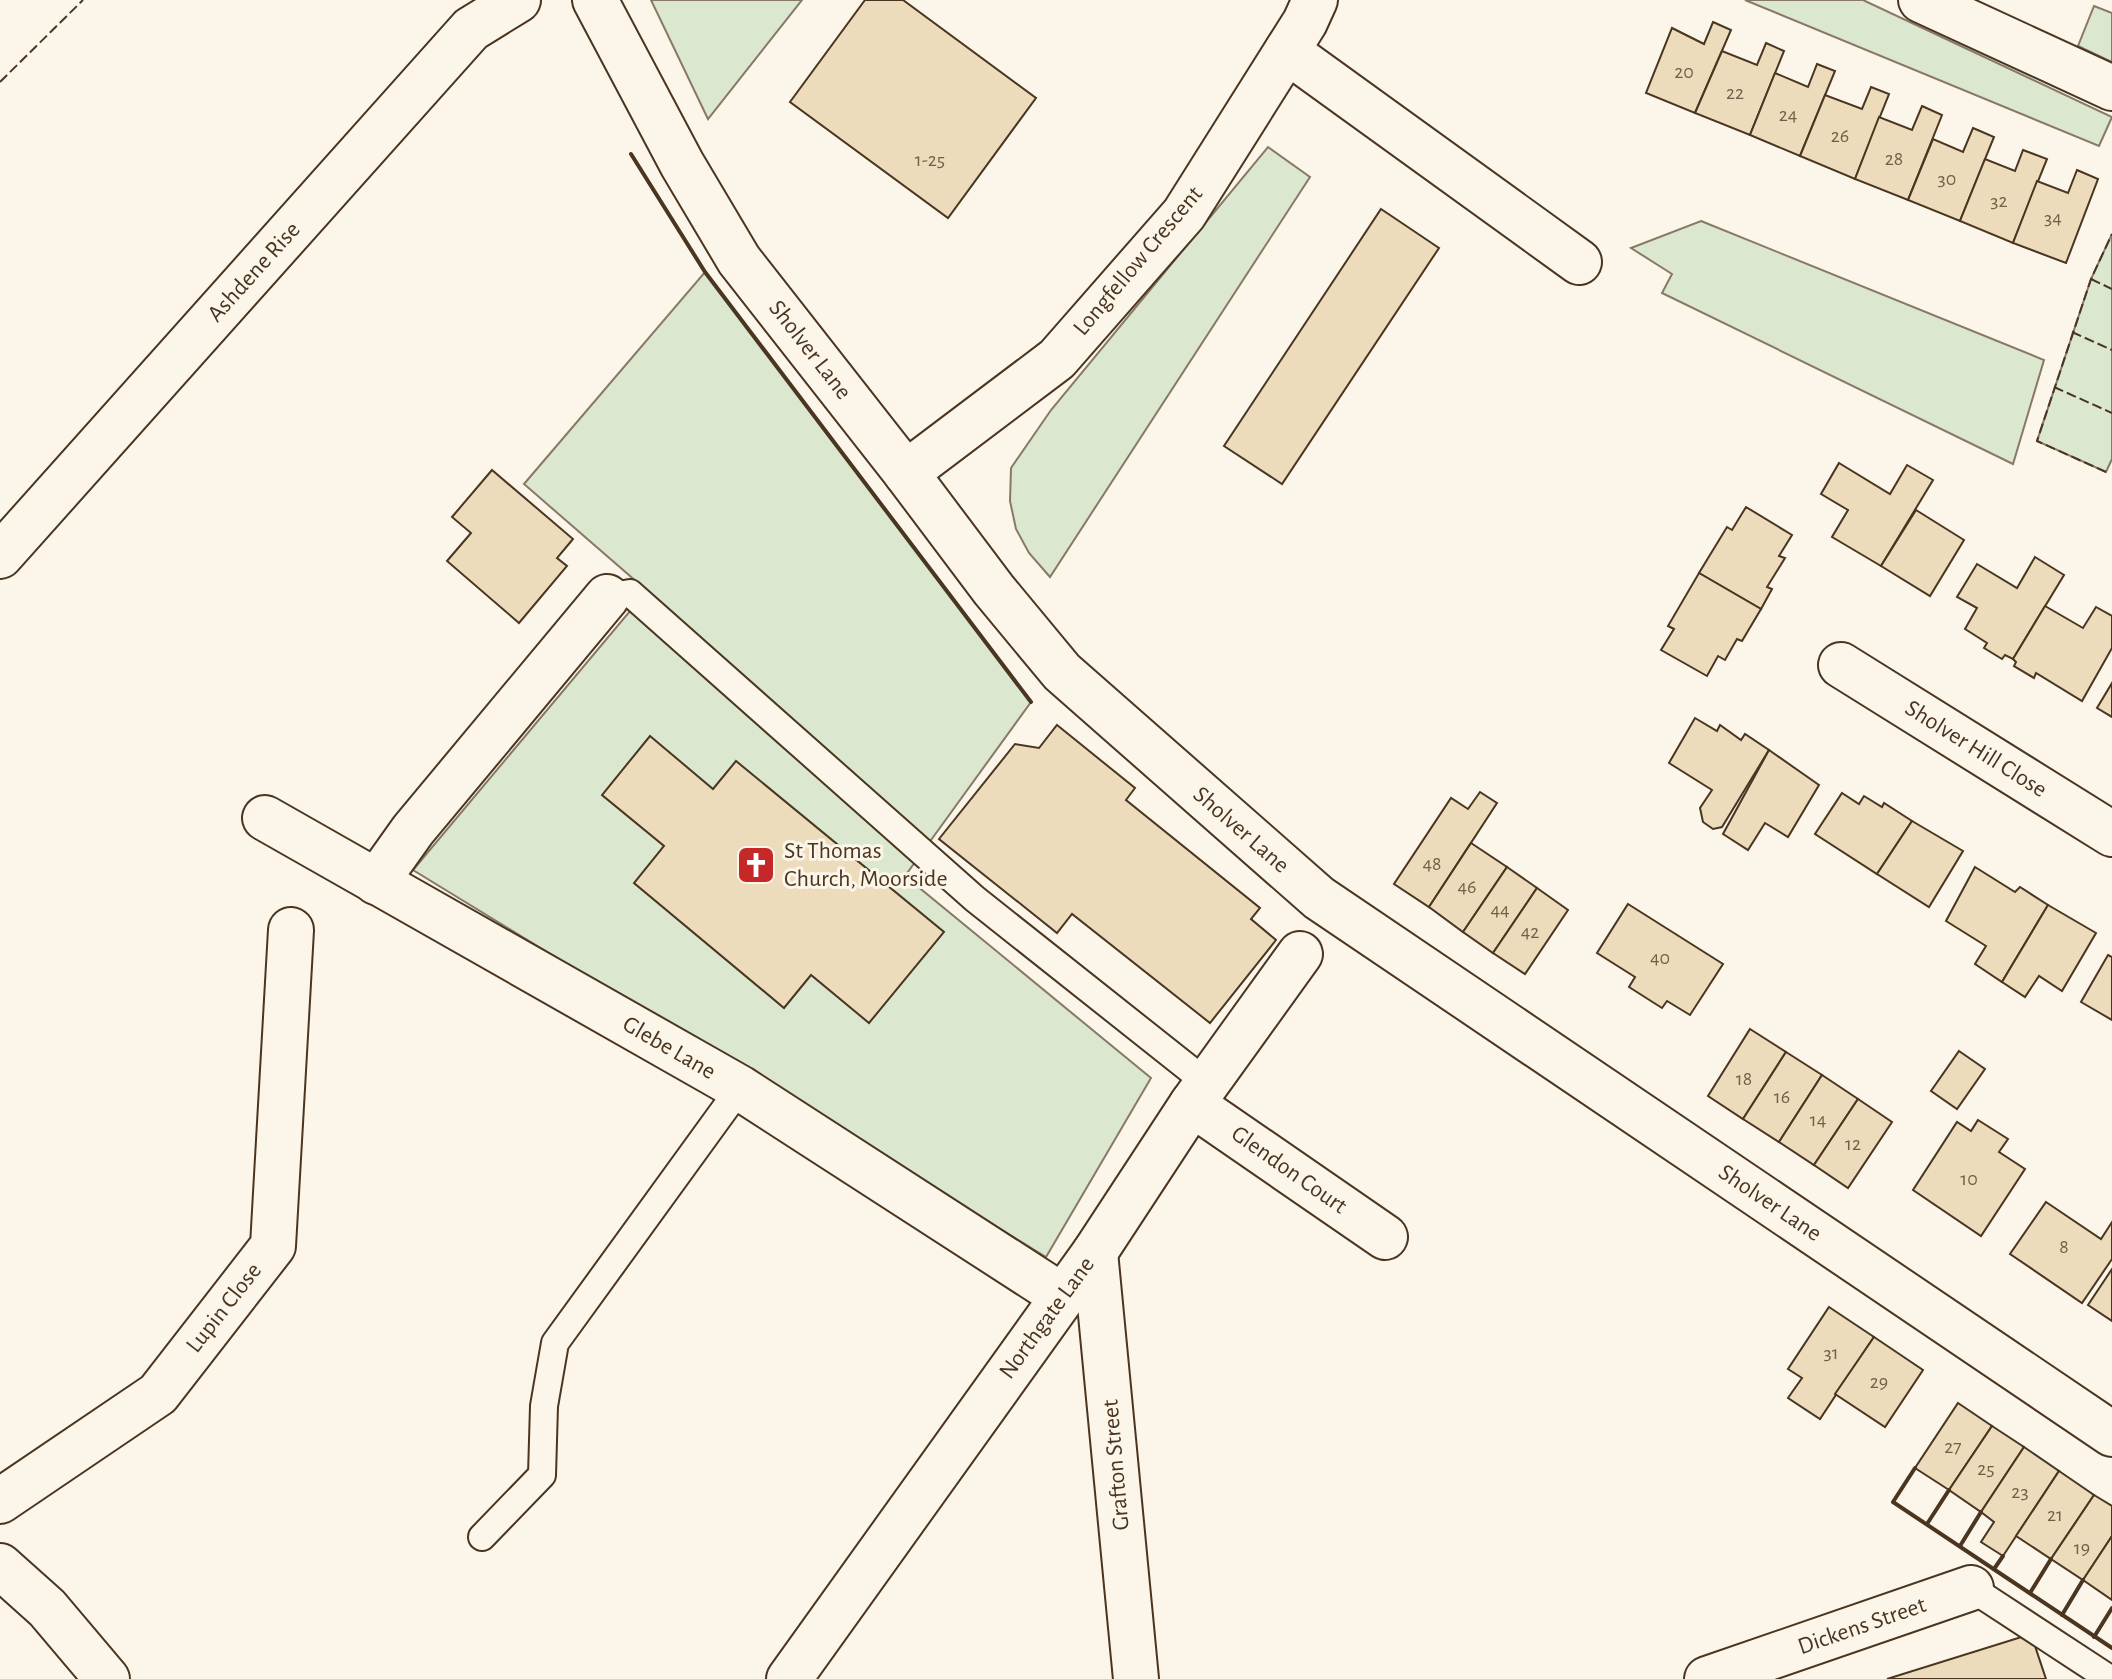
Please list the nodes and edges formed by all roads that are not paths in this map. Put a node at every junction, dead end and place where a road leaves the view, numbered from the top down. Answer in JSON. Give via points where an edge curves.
{"nodes":[{"id":1,"x":518,"y":0,"type":"edge"},
{"id":2,"x":595,"y":0,"type":"edge"},
{"id":3,"x":1315,"y":0,"type":"edge"},
{"id":4,"x":1921,"y":0,"type":"edge"},
{"id":5,"x":1287,"y":51,"type":"junction"},
{"id":6,"x":2112,"y":88,"type":"edge"},
{"id":7,"x":1579,"y":262,"type":"dead end"},
{"id":8,"x":906,"y":473,"type":"junction"},
{"id":9,"x":0,"y":556,"type":"edge"},
{"id":10,"x":607,"y":597,"type":"joint"},
{"id":11,"x":1841,"y":665,"type":"dead end"},
{"id":12,"x":265,"y":818,"type":"dead end"},
{"id":13,"x":2112,"y":834,"type":"edge"},
{"id":14,"x":376,"y":882,"type":"junction"},
{"id":15,"x":291,"y":930,"type":"dead end"},
{"id":16,"x":1300,"y":954,"type":"dead end"},
{"id":17,"x":740,"y":1088,"type":"junction"},
{"id":18,"x":1200,"y":1093,"type":"junction"},
{"id":19,"x":1385,"y":1237,"type":"dead end"},
{"id":20,"x":1095,"y":1252,"type":"junction"},
{"id":21,"x":1062,"y":1296,"type":"junction"},
{"id":22,"x":2112,"y":1434,"type":"edge"},
{"id":23,"x":0,"y":1501,"type":"edge"},
{"id":24,"x":482,"y":1537,"type":"dead end"},
{"id":25,"x":0,"y":1566,"type":"edge"},
{"id":26,"x":1971,"y":1588,"type":"joint"},
{"id":27,"x":107,"y":1679,"type":"edge"},
{"id":28,"x":789,"y":1679,"type":"edge"},
{"id":29,"x":1136,"y":1679,"type":"edge"},
{"id":30,"x":1707,"y":1679,"type":"edge"},
{"id":31,"x":2110,"y":1679,"type":"edge"}],
"edges":[{"from":1,"to":9,"type":"street","name":"Ashdene Rise","via":[[471,29]]},
{"from":2,"to":8,"type":"street","name":"Sholver Lane","via":[[739,260]]},
{"from":3,"to":5,"type":"street","name":"Longfellow Crescent"},
{"from":4,"to":6,"type":"street"},
{"from":5,"to":7,"type":"street"},
{"from":5,"to":8,"type":"street","name":"Longfellow Crescent","via":[[1184,214],[1057,359]]},
{"from":8,"to":22,"type":"street","name":"Sholver Lane","via":[[1062,672],[1319,898]]},
{"from":10,"to":14,"type":"street"},
{"from":10,"to":18,"type":"lane","via":[[630,593]]},
{"from":11,"to":13,"type":"street","name":"Sholver Hill Close"},
{"from":12,"to":14,"type":"street","name":"Glebe Lane"},
{"from":14,"to":17,"type":"street","name":"Glebe Lane"},
{"from":15,"to":23,"type":"street","name":"Lupin Close","via":[[273,1246],[158,1394]]},
{"from":16,"to":18,"type":"street","name":"Northgate Lane"},
{"from":17,"to":21,"type":"street","name":"Glebe Lane"},
{"from":17,"to":24,"type":"lane","via":[[555,1343],[544,1406],[542,1475]]},
{"from":18,"to":19,"type":"street","name":"Glendon Court"},
{"from":18,"to":20,"type":"street","name":"Northgate Lane"},
{"from":20,"to":21,"type":"street","name":"Northgate Lane"},
{"from":20,"to":29,"type":"street","name":"Grafton Street"},
{"from":21,"to":28,"type":"street","name":"Northgate Lane"},
{"from":25,"to":27,"type":"street","via":[[47,1608]]},
{"from":26,"to":30,"type":"street","name":"Dickens Street"},
{"from":26,"to":31,"type":"lane"}]}
